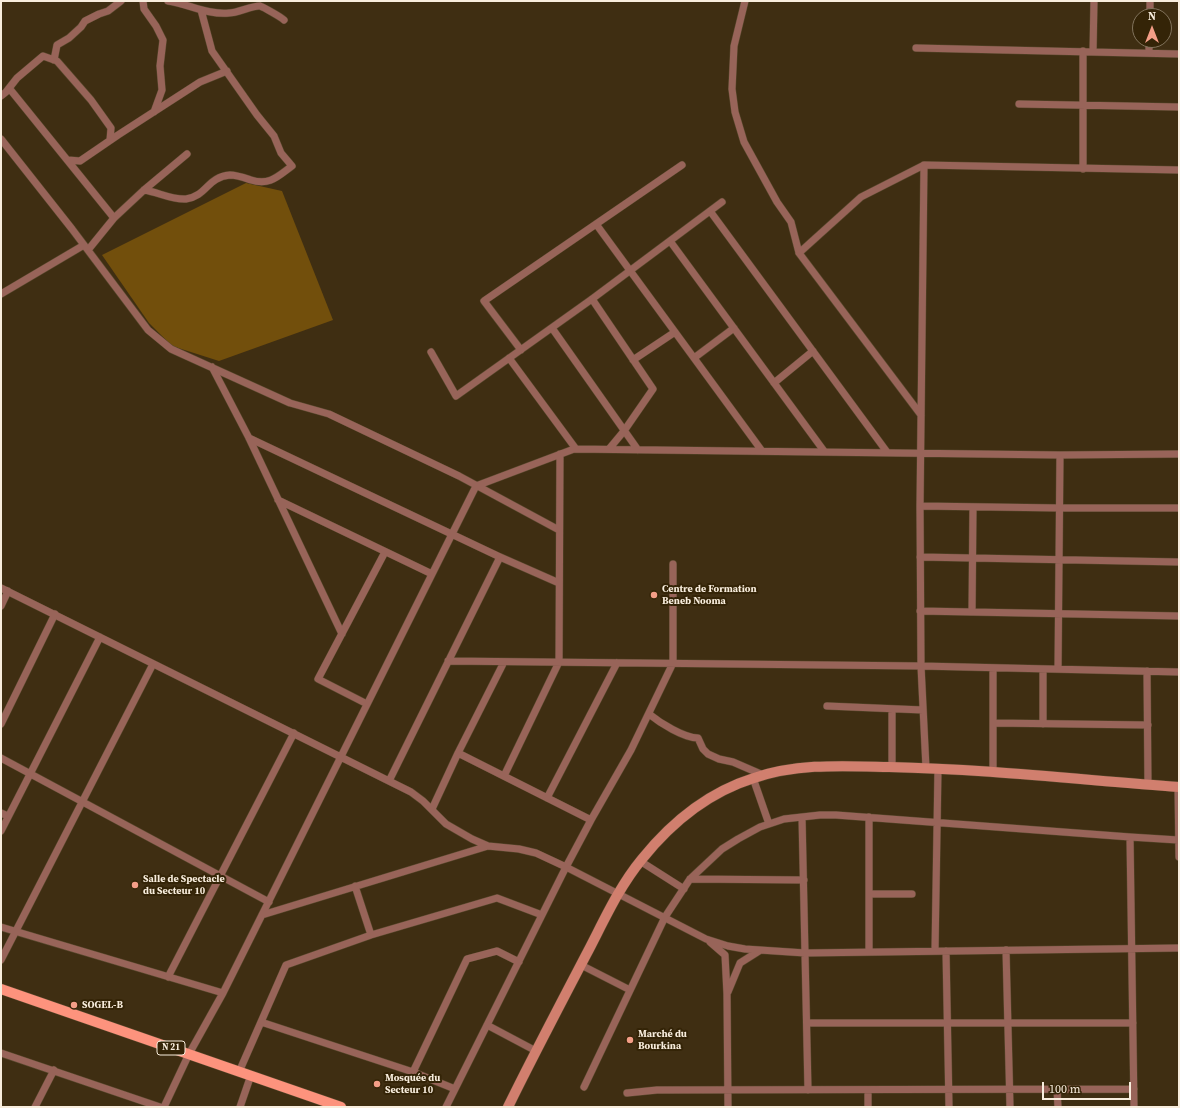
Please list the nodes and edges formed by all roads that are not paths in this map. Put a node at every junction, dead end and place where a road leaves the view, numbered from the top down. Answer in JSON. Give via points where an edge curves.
{"nodes":[{"id":1,"x":121,"y":1,"type":"edge"},
{"id":2,"x":143,"y":1,"type":"edge"},
{"id":3,"x":168,"y":1,"type":"edge"},
{"id":4,"x":745,"y":1,"type":"edge"},
{"id":5,"x":1094,"y":1,"type":"edge"},
{"id":6,"x":201,"y":10,"type":"junction"},
{"id":7,"x":284,"y":20,"type":"dead end"},
{"id":8,"x":916,"y":48,"type":"dead end"},
{"id":9,"x":1149,"y":48,"type":"edge"},
{"id":10,"x":1083,"y":51,"type":"junction"},
{"id":11,"x":1093,"y":52,"type":"junction"},
{"id":12,"x":1149,"y":53,"type":"junction"},
{"id":13,"x":1179,"y":54,"type":"edge"},
{"id":14,"x":54,"y":60,"type":"junction"},
{"id":15,"x":227,"y":71,"type":"junction"},
{"id":16,"x":10,"y":88,"type":"junction"},
{"id":17,"x":1,"y":96,"type":"edge"},
{"id":18,"x":1019,"y":104,"type":"dead end"},
{"id":19,"x":1083,"y":105,"type":"junction"},
{"id":20,"x":1179,"y":107,"type":"edge"},
{"id":21,"x":154,"y":112,"type":"junction"},
{"id":22,"x":1,"y":139,"type":"edge"},
{"id":23,"x":110,"y":140,"type":"junction"},
{"id":24,"x":188,"y":154,"type":"dead end"},
{"id":25,"x":68,"y":160,"type":"junction"},
{"id":26,"x":682,"y":165,"type":"dead end"},
{"id":27,"x":924,"y":165,"type":"junction"},
{"id":28,"x":1083,"y":169,"type":"junction"},
{"id":29,"x":1179,"y":170,"type":"edge"},
{"id":30,"x":144,"y":190,"type":"junction"},
{"id":31,"x":722,"y":202,"type":"dead end"},
{"id":32,"x":710,"y":211,"type":"junction"},
{"id":33,"x":114,"y":218,"type":"junction"},
{"id":34,"x":596,"y":224,"type":"junction"},
{"id":35,"x":670,"y":241,"type":"junction"},
{"id":36,"x":86,"y":247,"type":"junction"},
{"id":37,"x":799,"y":253,"type":"junction"},
{"id":38,"x":630,"y":271,"type":"junction"},
{"id":39,"x":1,"y":294,"type":"edge"},
{"id":40,"x":592,"y":300,"type":"junction"},
{"id":41,"x":552,"y":328,"type":"junction"},
{"id":42,"x":734,"y":328,"type":"junction"},
{"id":43,"x":675,"y":332,"type":"junction"},
{"id":44,"x":521,"y":350,"type":"junction"},
{"id":45,"x":813,"y":351,"type":"junction"},
{"id":46,"x":431,"y":352,"type":"dead end"},
{"id":47,"x":509,"y":358,"type":"junction"},
{"id":48,"x":694,"y":358,"type":"junction"},
{"id":49,"x":634,"y":360,"type":"junction"},
{"id":50,"x":212,"y":367,"type":"junction"},
{"id":51,"x":774,"y":382,"type":"junction"},
{"id":52,"x":921,"y":415,"type":"junction"},
{"id":53,"x":624,"y":431,"type":"junction"},
{"id":54,"x":249,"y":438,"type":"junction"},
{"id":55,"x":576,"y":449,"type":"junction"},
{"id":56,"x":609,"y":449,"type":"junction"},
{"id":57,"x":638,"y":450,"type":"junction"},
{"id":58,"x":762,"y":451,"type":"junction"},
{"id":59,"x":824,"y":451,"type":"junction"},
{"id":60,"x":888,"y":452,"type":"junction"},
{"id":61,"x":921,"y":452,"type":"junction"},
{"id":62,"x":560,"y":454,"type":"junction"},
{"id":63,"x":1179,"y":454,"type":"edge"},
{"id":64,"x":1060,"y":455,"type":"junction"},
{"id":65,"x":476,"y":486,"type":"junction"},
{"id":66,"x":278,"y":500,"type":"junction"},
{"id":67,"x":920,"y":506,"type":"junction"},
{"id":68,"x":973,"y":507,"type":"junction"},
{"id":69,"x":1060,"y":508,"type":"junction"},
{"id":70,"x":1179,"y":508,"type":"edge"},
{"id":71,"x":559,"y":530,"type":"junction"},
{"id":72,"x":452,"y":534,"type":"junction"},
{"id":73,"x":385,"y":552,"type":"junction"},
{"id":74,"x":500,"y":557,"type":"junction"},
{"id":75,"x":920,"y":557,"type":"junction"},
{"id":76,"x":972,"y":558,"type":"junction"},
{"id":77,"x":1059,"y":560,"type":"junction"},
{"id":78,"x":1179,"y":562,"type":"edge"},
{"id":79,"x":673,"y":564,"type":"dead end"},
{"id":80,"x":432,"y":574,"type":"junction"},
{"id":81,"x":559,"y":583,"type":"junction"},
{"id":82,"x":1,"y":588,"type":"edge"},
{"id":83,"x":8,"y":591,"type":"junction"},
{"id":84,"x":1,"y":606,"type":"edge"},
{"id":85,"x":920,"y":611,"type":"junction"},
{"id":86,"x":972,"y":612,"type":"junction"},
{"id":87,"x":55,"y":614,"type":"junction"},
{"id":88,"x":1059,"y":614,"type":"junction"},
{"id":89,"x":1179,"y":616,"type":"edge"},
{"id":90,"x":342,"y":634,"type":"junction"},
{"id":91,"x":100,"y":637,"type":"junction"},
{"id":92,"x":448,"y":661,"type":"junction"},
{"id":93,"x":504,"y":662,"type":"junction"},
{"id":94,"x":559,"y":662,"type":"junction"},
{"id":95,"x":616,"y":663,"type":"junction"},
{"id":96,"x":674,"y":663,"type":"junction"},
{"id":97,"x":154,"y":664,"type":"junction"},
{"id":98,"x":921,"y":666,"type":"junction"},
{"id":99,"x":993,"y":668,"type":"junction"},
{"id":100,"x":1043,"y":669,"type":"junction"},
{"id":101,"x":1058,"y":669,"type":"junction"},
{"id":102,"x":1147,"y":671,"type":"junction"},
{"id":103,"x":1179,"y":672,"type":"edge"},
{"id":104,"x":367,"y":704,"type":"junction"},
{"id":105,"x":827,"y":706,"type":"dead end"},
{"id":106,"x":892,"y":709,"type":"junction"},
{"id":107,"x":923,"y":710,"type":"junction"},
{"id":108,"x":648,"y":714,"type":"junction"},
{"id":109,"x":993,"y":723,"type":"junction"},
{"id":110,"x":1,"y":724,"type":"edge"},
{"id":111,"x":1043,"y":724,"type":"junction"},
{"id":112,"x":1148,"y":725,"type":"junction"},
{"id":113,"x":294,"y":733,"type":"junction"},
{"id":114,"x":458,"y":753,"type":"junction"},
{"id":115,"x":341,"y":757,"type":"junction"},
{"id":116,"x":1,"y":758,"type":"edge"},
{"id":117,"x":892,"y":767,"type":"junction"},
{"id":118,"x":926,"y":768,"type":"junction"},
{"id":119,"x":938,"y":769,"type":"junction"},
{"id":120,"x":30,"y":773,"type":"junction"},
{"id":121,"x":992,"y":773,"type":"junction"},
{"id":122,"x":763,"y":775,"type":"junction"},
{"id":123,"x":504,"y":776,"type":"junction"},
{"id":124,"x":753,"y":778,"type":"junction"},
{"id":125,"x":389,"y":781,"type":"junction"},
{"id":126,"x":1148,"y":784,"type":"junction"},
{"id":127,"x":1178,"y":787,"type":"edge"},
{"id":128,"x":547,"y":798,"type":"junction"},
{"id":129,"x":83,"y":801,"type":"junction"},
{"id":130,"x":432,"y":809,"type":"junction"},
{"id":131,"x":1,"y":813,"type":"edge"},
{"id":132,"x":8,"y":816,"type":"junction"},
{"id":133,"x":802,"y":817,"type":"junction"},
{"id":134,"x":869,"y":818,"type":"junction"},
{"id":135,"x":591,"y":820,"type":"junction"},
{"id":136,"x":937,"y":823,"type":"junction"},
{"id":137,"x":768,"y":824,"type":"junction"},
{"id":138,"x":1,"y":830,"type":"edge"},
{"id":139,"x":1130,"y":837,"type":"junction"},
{"id":140,"x":1178,"y":840,"type":"edge"},
{"id":141,"x":488,"y":846,"type":"junction"},
{"id":142,"x":1179,"y":857,"type":"edge"},
{"id":143,"x":640,"y":861,"type":"junction"},
{"id":144,"x":566,"y":867,"type":"junction"},
{"id":145,"x":220,"y":875,"type":"junction"},
{"id":146,"x":690,"y":879,"type":"junction"},
{"id":147,"x":804,"y":880,"type":"junction"},
{"id":148,"x":355,"y":886,"type":"junction"},
{"id":149,"x":684,"y":889,"type":"junction"},
{"id":150,"x":618,"y":893,"type":"junction"},
{"id":151,"x":869,"y":894,"type":"junction"},
{"id":152,"x":912,"y":894,"type":"dead end"},
{"id":153,"x":269,"y":902,"type":"junction"},
{"id":154,"x":262,"y":915,"type":"junction"},
{"id":155,"x":542,"y":915,"type":"junction"},
{"id":156,"x":665,"y":917,"type":"junction"},
{"id":157,"x":1,"y":927,"type":"edge"},
{"id":158,"x":15,"y":932,"type":"junction"},
{"id":159,"x":371,"y":935,"type":"junction"},
{"id":160,"x":706,"y":938,"type":"junction"},
{"id":161,"x":1179,"y":948,"type":"edge"},
{"id":162,"x":1132,"y":949,"type":"junction"},
{"id":163,"x":1006,"y":950,"type":"junction"},
{"id":164,"x":759,"y":951,"type":"junction"},
{"id":165,"x":935,"y":951,"type":"junction"},
{"id":166,"x":946,"y":951,"type":"junction"},
{"id":167,"x":869,"y":952,"type":"junction"},
{"id":168,"x":805,"y":953,"type":"junction"},
{"id":169,"x":1,"y":960,"type":"edge"},
{"id":170,"x":519,"y":962,"type":"junction"},
{"id":171,"x":581,"y":965,"type":"junction"},
{"id":172,"x":168,"y":977,"type":"junction"},
{"id":173,"x":1,"y":989,"type":"edge"},
{"id":174,"x":630,"y":990,"type":"junction"},
{"id":175,"x":223,"y":993,"type":"junction"},
{"id":176,"x":727,"y":994,"type":"junction"},
{"id":177,"x":261,"y":1022,"type":"junction"},
{"id":178,"x":807,"y":1023,"type":"junction"},
{"id":179,"x":948,"y":1023,"type":"junction"},
{"id":180,"x":1008,"y":1023,"type":"junction"},
{"id":181,"x":1133,"y":1023,"type":"junction"},
{"id":182,"x":487,"y":1026,"type":"junction"},
{"id":183,"x":536,"y":1051,"type":"junction"},
{"id":184,"x":1,"y":1053,"type":"edge"},
{"id":185,"x":189,"y":1054,"type":"junction"},
{"id":186,"x":54,"y":1070,"type":"junction"},
{"id":187,"x":239,"y":1072,"type":"junction"},
{"id":188,"x":413,"y":1072,"type":"junction"},
{"id":189,"x":250,"y":1075,"type":"junction"},
{"id":190,"x":584,"y":1087,"type":"dead end"},
{"id":191,"x":455,"y":1089,"type":"junction"},
{"id":192,"x":727,"y":1090,"type":"junction"},
{"id":193,"x":808,"y":1090,"type":"junction"},
{"id":194,"x":868,"y":1090,"type":"junction"},
{"id":195,"x":949,"y":1090,"type":"junction"},
{"id":196,"x":1010,"y":1090,"type":"junction"},
{"id":197,"x":1057,"y":1090,"type":"junction"},
{"id":198,"x":1134,"y":1090,"type":"junction"},
{"id":199,"x":627,"y":1093,"type":"dead end"},
{"id":200,"x":34,"y":1107,"type":"edge"},
{"id":201,"x":160,"y":1107,"type":"edge"},
{"id":202,"x":164,"y":1107,"type":"edge"},
{"id":203,"x":240,"y":1107,"type":"edge"},
{"id":204,"x":341,"y":1107,"type":"edge"},
{"id":205,"x":446,"y":1107,"type":"edge"},
{"id":206,"x":508,"y":1107,"type":"edge"},
{"id":207,"x":728,"y":1107,"type":"edge"},
{"id":208,"x":868,"y":1107,"type":"edge"},
{"id":209,"x":949,"y":1107,"type":"edge"},
{"id":210,"x":1010,"y":1107,"type":"edge"},
{"id":211,"x":1058,"y":1107,"type":"edge"},
{"id":212,"x":1134,"y":1107,"type":"edge"}],
"edges":[{"from":1,"to":14,"type":"street","via":[[108,11],[85,21],[69,38],[57,46]]},
{"from":2,"to":21,"type":"street","via":[[144,9],[163,40],[160,66],[162,90]]},
{"from":3,"to":6,"type":"street"},
{"from":4,"to":37,"type":"street","via":[[734,46],[732,89],[735,112],[744,142],[790,222]]},
{"from":5,"to":11,"type":"street"},
{"from":6,"to":7,"type":"street","via":[[230,13],[260,6]]},
{"from":6,"to":15,"type":"street","via":[[212,51]]},
{"from":8,"to":10,"type":"street"},
{"from":9,"to":12,"type":"street"},
{"from":10,"to":11,"type":"street"},
{"from":10,"to":19,"type":"street"},
{"from":11,"to":12,"type":"street"},
{"from":12,"to":13,"type":"street"},
{"from":14,"to":16,"type":"street","via":[[43,56],[17,78]]},
{"from":14,"to":23,"type":"street","via":[[92,100],[111,128]]},
{"from":15,"to":21,"type":"street","via":[[200,82]]},
{"from":15,"to":30,"type":"street","via":[[274,136],[281,153],[292,166],[275,179],[262,182],[231,175],[220,177],[212,181],[200,194],[184,199]]},
{"from":16,"to":17,"type":"street"},
{"from":16,"to":25,"type":"street"},
{"from":18,"to":19,"type":"street"},
{"from":19,"to":20,"type":"street"},
{"from":19,"to":28,"type":"street"},
{"from":21,"to":23,"type":"street"},
{"from":22,"to":36,"type":"street"},
{"from":23,"to":25,"type":"street","via":[[80,161]]},
{"from":24,"to":30,"type":"street"},
{"from":25,"to":33,"type":"street"},
{"from":26,"to":34,"type":"street"},
{"from":27,"to":28,"type":"street"},
{"from":27,"to":37,"type":"street","via":[[861,197]]},
{"from":27,"to":52,"type":"street"},
{"from":28,"to":29,"type":"street"},
{"from":30,"to":33,"type":"street"},
{"from":31,"to":32,"type":"street"},
{"from":32,"to":35,"type":"street"},
{"from":32,"to":45,"type":"street"},
{"from":33,"to":36,"type":"street"},
{"from":34,"to":38,"type":"street"},
{"from":34,"to":44,"type":"street","via":[[484,301]]},
{"from":35,"to":38,"type":"street"},
{"from":35,"to":42,"type":"street"},
{"from":36,"to":39,"type":"street"},
{"from":36,"to":50,"type":"street","via":[[148,330],[171,349]]},
{"from":37,"to":52,"type":"street"},
{"from":38,"to":40,"type":"street"},
{"from":38,"to":43,"type":"street"},
{"from":40,"to":41,"type":"street"},
{"from":40,"to":49,"type":"street"},
{"from":41,"to":44,"type":"street"},
{"from":41,"to":53,"type":"street"},
{"from":42,"to":48,"type":"street"},
{"from":42,"to":51,"type":"street"},
{"from":43,"to":48,"type":"street"},
{"from":43,"to":49,"type":"street"},
{"from":44,"to":47,"type":"street"},
{"from":45,"to":51,"type":"street"},
{"from":45,"to":60,"type":"street"},
{"from":46,"to":47,"type":"street","via":[[456,396]]},
{"from":47,"to":55,"type":"street"},
{"from":48,"to":58,"type":"street"},
{"from":49,"to":53,"type":"street","via":[[653,390]]},
{"from":50,"to":54,"type":"street"},
{"from":50,"to":65,"type":"street","via":[[290,403],[329,414]]},
{"from":51,"to":59,"type":"street"},
{"from":52,"to":61,"type":"street"},
{"from":53,"to":56,"type":"street"},
{"from":53,"to":57,"type":"street"},
{"from":54,"to":66,"type":"street"},
{"from":54,"to":72,"type":"street"},
{"from":55,"to":56,"type":"street"},
{"from":55,"to":62,"type":"street"},
{"from":56,"to":57,"type":"street"},
{"from":57,"to":58,"type":"street"},
{"from":58,"to":59,"type":"street"},
{"from":59,"to":60,"type":"street"},
{"from":60,"to":61,"type":"street"},
{"from":61,"to":64,"type":"street"},
{"from":61,"to":67,"type":"street"},
{"from":62,"to":65,"type":"street"},
{"from":62,"to":71,"type":"street"},
{"from":63,"to":64,"type":"street"},
{"from":64,"to":69,"type":"street"},
{"from":65,"to":71,"type":"street"},
{"from":65,"to":72,"type":"street"},
{"from":66,"to":73,"type":"street"},
{"from":66,"to":90,"type":"street"},
{"from":67,"to":68,"type":"street"},
{"from":67,"to":75,"type":"street"},
{"from":68,"to":69,"type":"street"},
{"from":68,"to":76,"type":"street"},
{"from":69,"to":70,"type":"street"},
{"from":69,"to":77,"type":"street"},
{"from":71,"to":81,"type":"street"},
{"from":72,"to":74,"type":"street"},
{"from":72,"to":80,"type":"street"},
{"from":73,"to":80,"type":"street"},
{"from":73,"to":90,"type":"street"},
{"from":74,"to":81,"type":"street"},
{"from":74,"to":92,"type":"street"},
{"from":75,"to":76,"type":"street"},
{"from":75,"to":85,"type":"street"},
{"from":76,"to":77,"type":"street"},
{"from":76,"to":86,"type":"street"},
{"from":77,"to":78,"type":"street"},
{"from":77,"to":88,"type":"street"},
{"from":79,"to":96,"type":"street"},
{"from":80,"to":104,"type":"street"},
{"from":81,"to":94,"type":"street"},
{"from":82,"to":83,"type":"street"},
{"from":83,"to":84,"type":"street"},
{"from":83,"to":87,"type":"street"},
{"from":85,"to":86,"type":"street"},
{"from":85,"to":98,"type":"street"},
{"from":86,"to":88,"type":"street"},
{"from":87,"to":91,"type":"street"},
{"from":87,"to":110,"type":"street"},
{"from":88,"to":89,"type":"street"},
{"from":88,"to":101,"type":"street"},
{"from":90,"to":104,"type":"street","via":[[318,679]]},
{"from":91,"to":97,"type":"street"},
{"from":91,"to":120,"type":"street"},
{"from":92,"to":93,"type":"street"},
{"from":92,"to":125,"type":"street"},
{"from":93,"to":94,"type":"street"},
{"from":93,"to":114,"type":"street"},
{"from":94,"to":95,"type":"street"},
{"from":94,"to":123,"type":"street"},
{"from":95,"to":96,"type":"street"},
{"from":95,"to":128,"type":"street"},
{"from":96,"to":98,"type":"street"},
{"from":96,"to":108,"type":"street"},
{"from":97,"to":113,"type":"street"},
{"from":97,"to":129,"type":"street"},
{"from":98,"to":99,"type":"street"},
{"from":98,"to":107,"type":"street"},
{"from":99,"to":100,"type":"street"},
{"from":99,"to":109,"type":"street"},
{"from":100,"to":101,"type":"street"},
{"from":100,"to":111,"type":"street"},
{"from":101,"to":102,"type":"street"},
{"from":102,"to":103,"type":"street"},
{"from":102,"to":112,"type":"street"},
{"from":104,"to":115,"type":"street"},
{"from":105,"to":106,"type":"street"},
{"from":106,"to":107,"type":"street"},
{"from":106,"to":117,"type":"street"},
{"from":107,"to":118,"type":"street"},
{"from":108,"to":122,"type":"street","via":[[683,735],[698,738],[703,750],[708,754]]},
{"from":108,"to":135,"type":"street","via":[[631,750]]},
{"from":109,"to":111,"type":"street"},
{"from":109,"to":121,"type":"street"},
{"from":111,"to":112,"type":"street"},
{"from":112,"to":126,"type":"street"},
{"from":113,"to":115,"type":"street"},
{"from":113,"to":145,"type":"street"},
{"from":114,"to":123,"type":"street"},
{"from":114,"to":130,"type":"street"},
{"from":115,"to":125,"type":"street"},
{"from":115,"to":153,"type":"street"},
{"from":116,"to":120,"type":"street"},
{"from":117,"to":118,"type":"street"},
{"from":117,"to":122,"type":"street","via":[[824,766]]},
{"from":118,"to":119,"type":"street"},
{"from":119,"to":121,"type":"street"},
{"from":119,"to":136,"type":"street"},
{"from":120,"to":129,"type":"street"},
{"from":120,"to":132,"type":"street"},
{"from":121,"to":126,"type":"street"},
{"from":122,"to":124,"type":"street"},
{"from":123,"to":128,"type":"street"},
{"from":124,"to":137,"type":"street"},
{"from":124,"to":143,"type":"street","via":[[700,804],[663,834]]},
{"from":125,"to":130,"type":"street","via":[[411,792]]},
{"from":126,"to":127,"type":"street"},
{"from":127,"to":140,"type":"street"},
{"from":128,"to":135,"type":"street"},
{"from":129,"to":145,"type":"street"},
{"from":129,"to":158,"type":"street"},
{"from":130,"to":141,"type":"street","via":[[446,824]]},
{"from":131,"to":132,"type":"street"},
{"from":132,"to":138,"type":"street"},
{"from":133,"to":134,"type":"street","via":[[836,815]]},
{"from":133,"to":137,"type":"street"},
{"from":133,"to":147,"type":"street"},
{"from":134,"to":136,"type":"street"},
{"from":134,"to":151,"type":"street"},
{"from":135,"to":144,"type":"street"},
{"from":136,"to":139,"type":"street"},
{"from":136,"to":165,"type":"street"},
{"from":137,"to":146,"type":"street","via":[[722,849]]},
{"from":139,"to":140,"type":"street"},
{"from":139,"to":162,"type":"street"},
{"from":140,"to":142,"type":"street"},
{"from":141,"to":144,"type":"street","via":[[536,853]]},
{"from":141,"to":148,"type":"street"},
{"from":143,"to":149,"type":"street"},
{"from":143,"to":150,"type":"street"},
{"from":144,"to":150,"type":"street"},
{"from":144,"to":155,"type":"street"},
{"from":145,"to":153,"type":"street"},
{"from":145,"to":172,"type":"street"},
{"from":146,"to":147,"type":"street"},
{"from":146,"to":149,"type":"street"},
{"from":147,"to":168,"type":"street"},
{"from":148,"to":154,"type":"street"},
{"from":148,"to":159,"type":"street"},
{"from":149,"to":156,"type":"street"},
{"from":150,"to":156,"type":"street"},
{"from":150,"to":171,"type":"street"},
{"from":151,"to":152,"type":"street"},
{"from":151,"to":167,"type":"street"},
{"from":153,"to":154,"type":"street"},
{"from":154,"to":175,"type":"street"},
{"from":155,"to":159,"type":"street","via":[[498,898]]},
{"from":155,"to":170,"type":"street"},
{"from":156,"to":160,"type":"street"},
{"from":156,"to":174,"type":"street"},
{"from":157,"to":158,"type":"street"},
{"from":158,"to":169,"type":"street"},
{"from":158,"to":172,"type":"street"},
{"from":159,"to":177,"type":"street","via":[[286,965]]},
{"from":160,"to":164,"type":"street","via":[[728,946]]},
{"from":160,"to":176,"type":"street","via":[[725,955]]},
{"from":161,"to":162,"type":"street"},
{"from":162,"to":163,"type":"street"},
{"from":162,"to":181,"type":"street"},
{"from":163,"to":166,"type":"street"},
{"from":163,"to":180,"type":"street"},
{"from":164,"to":168,"type":"street"},
{"from":164,"to":176,"type":"street","via":[[740,963]]},
{"from":165,"to":166,"type":"street"},
{"from":165,"to":167,"type":"street"},
{"from":166,"to":179,"type":"street"},
{"from":167,"to":168,"type":"street"},
{"from":168,"to":178,"type":"street"},
{"from":170,"to":182,"type":"street"},
{"from":170,"to":188,"type":"street","via":[[497,951],[467,959]]},
{"from":171,"to":174,"type":"street"},
{"from":171,"to":183,"type":"street"},
{"from":172,"to":175,"type":"street"},
{"from":173,"to":185,"type":"main road","number":"N 21"},
{"from":174,"to":190,"type":"street"},
{"from":175,"to":185,"type":"street"},
{"from":176,"to":192,"type":"street"},
{"from":177,"to":187,"type":"street"},
{"from":177,"to":188,"type":"street"},
{"from":178,"to":179,"type":"street"},
{"from":178,"to":193,"type":"street"},
{"from":179,"to":180,"type":"street"},
{"from":179,"to":195,"type":"street"},
{"from":180,"to":181,"type":"street"},
{"from":180,"to":196,"type":"street"},
{"from":181,"to":198,"type":"street"},
{"from":182,"to":183,"type":"street"},
{"from":182,"to":191,"type":"street"},
{"from":183,"to":206,"type":"street"},
{"from":184,"to":186,"type":"street"},
{"from":185,"to":187,"type":"main road","number":"N 21"},
{"from":185,"to":202,"type":"street"},
{"from":186,"to":200,"type":"street"},
{"from":186,"to":201,"type":"street"},
{"from":187,"to":189,"type":"main road","number":"N 21"},
{"from":188,"to":191,"type":"street"},
{"from":189,"to":203,"type":"street"},
{"from":189,"to":204,"type":"main road","number":"N 21"},
{"from":191,"to":205,"type":"street"},
{"from":192,"to":193,"type":"street"},
{"from":192,"to":199,"type":"street","via":[[658,1090]]},
{"from":192,"to":207,"type":"street"},
{"from":193,"to":194,"type":"street"},
{"from":194,"to":195,"type":"street"},
{"from":194,"to":208,"type":"street"},
{"from":195,"to":196,"type":"street"},
{"from":195,"to":209,"type":"street"},
{"from":196,"to":197,"type":"street"},
{"from":196,"to":210,"type":"street"},
{"from":197,"to":198,"type":"street"},
{"from":197,"to":211,"type":"street"},
{"from":198,"to":212,"type":"street"}]}
